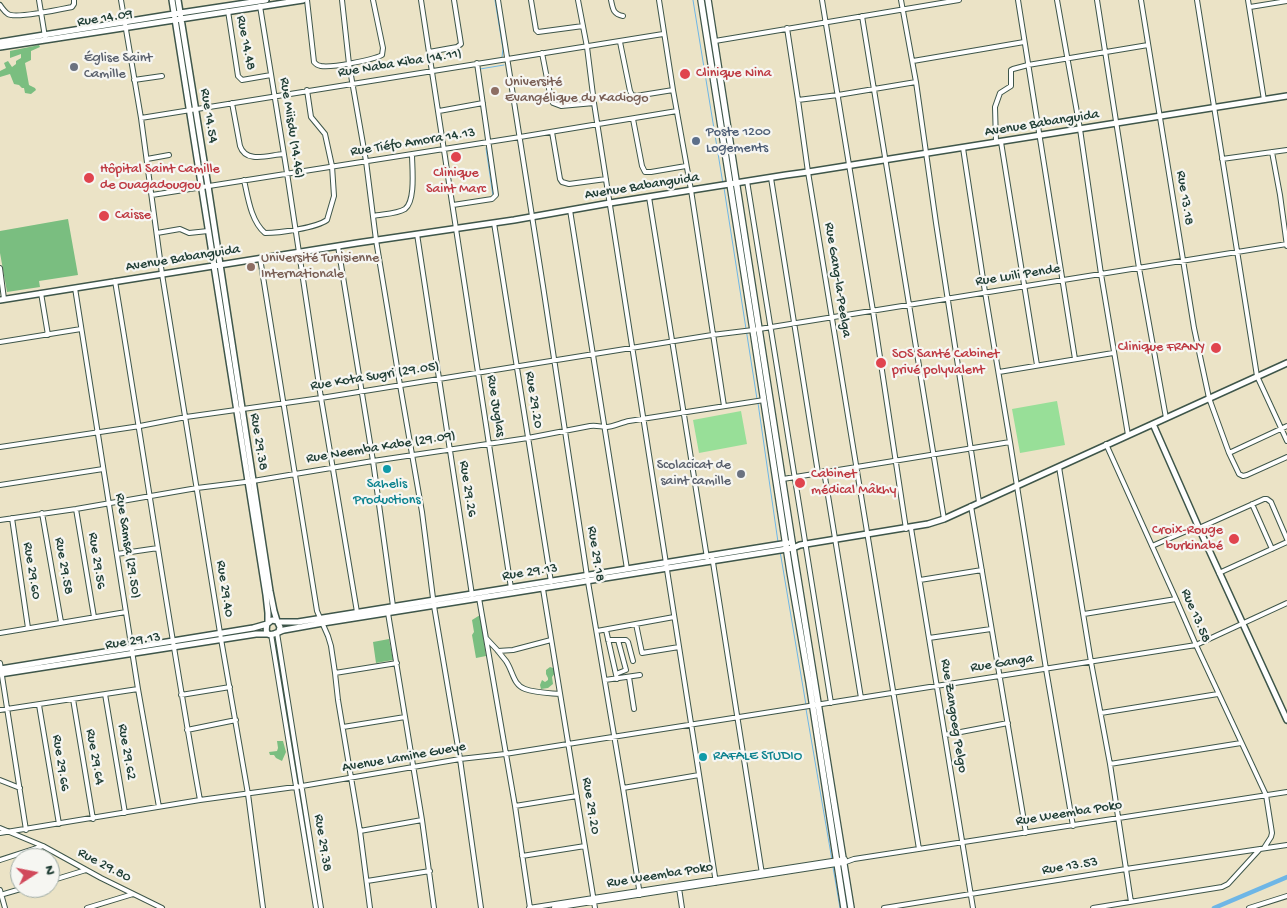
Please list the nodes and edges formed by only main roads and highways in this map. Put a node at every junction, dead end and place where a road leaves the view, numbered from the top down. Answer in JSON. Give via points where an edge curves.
{"nodes":[{"id":1,"x":172,"y":0,"type":"edge"},
{"id":2,"x":178,"y":0,"type":"edge"},
{"id":3,"x":266,"y":0,"type":"edge"},
{"id":4,"x":302,"y":0,"type":"edge"},
{"id":5,"x":701,"y":0,"type":"edge"},
{"id":6,"x":708,"y":0,"type":"edge"},
{"id":7,"x":177,"y":16,"type":"junction"},
{"id":8,"x":45,"y":38,"type":"junction"},
{"id":9,"x":0,"y":42,"type":"edge"},
{"id":10,"x":0,"y":47,"type":"edge"},
{"id":11,"x":1287,"y":96,"type":"edge"},
{"id":12,"x":733,"y":183,"type":"junction"},
{"id":13,"x":220,"y":265,"type":"junction"},
{"id":14,"x":213,"y":266,"type":"junction"},
{"id":15,"x":2,"y":299,"type":"edge"},
{"id":16,"x":757,"y":329,"type":"junction"},
{"id":17,"x":1287,"y":363,"type":"edge"},
{"id":18,"x":239,"y":410,"type":"junction"},
{"id":19,"x":1153,"y":424,"type":"junction"},
{"id":20,"x":251,"y":481,"type":"junction"},
{"id":21,"x":789,"y":546,"type":"junction"},
{"id":22,"x":665,"y":566,"type":"junction"},
{"id":23,"x":587,"y":578,"type":"junction"},
{"id":24,"x":476,"y":596,"type":"junction"},
{"id":25,"x":433,"y":603,"type":"junction"},
{"id":26,"x":321,"y":621,"type":"junction"},
{"id":27,"x":278,"y":622,"type":"junction"},
{"id":28,"x":267,"y":623,"type":"junction"},
{"id":29,"x":274,"y":633,"type":"junction"},
{"id":30,"x":174,"y":644,"type":"junction"},
{"id":31,"x":0,"y":669,"type":"edge"},
{"id":32,"x":1287,"y":720,"type":"edge"},
{"id":33,"x":840,"y":861,"type":"junction"},
{"id":34,"x":844,"y":908,"type":"edge"},
{"id":35,"x":851,"y":908,"type":"edge"}],
"edges":[{"from":1,"to":7,"type":"main road"},
{"from":2,"to":7,"type":"main road","name":"Rue 14.54"},
{"from":3,"to":7,"type":"main road","name":"Rue 14.09"},
{"from":4,"to":7,"type":"main road","name":"Rue 14.09"},
{"from":5,"to":12,"type":"main road"},
{"from":6,"to":12,"type":"main road"},
{"from":7,"to":8,"type":"main road","name":"Rue 14.09"},
{"from":7,"to":13,"type":"main road","name":"Rue 14.54","via":[[196,109]]},
{"from":7,"to":14,"type":"main road","name":"Rue 29.38"},
{"from":8,"to":9,"type":"main road","name":"Rue 14.09"},
{"from":8,"to":10,"type":"main road","name":"Rue 14.09"},
{"from":11,"to":12,"type":"main road","name":"Avenue Babanguida"},
{"from":12,"to":13,"type":"main road","name":"Avenue Babanguida"},
{"from":12,"to":16,"type":"main road"},
{"from":13,"to":14,"type":"main road","name":"Avenue Babanguida"},
{"from":13,"to":18,"type":"main road","name":"Rue 29.38"},
{"from":14,"to":15,"type":"main road","name":"Avenue Babanguida"},
{"from":14,"to":18,"type":"main road","name":"Rue 29.38"},
{"from":16,"to":21,"type":"main road","via":[[764,400]]},
{"from":16,"to":21,"type":"main road","via":[[783,478]]},
{"from":17,"to":19,"type":"main road"},
{"from":18,"to":20,"type":"main road","name":"Rue 29.38"},
{"from":19,"to":21,"type":"main road","via":[[936,522]]},
{"from":19,"to":32,"type":"main road"},
{"from":20,"to":27,"type":"main road","name":"Rue 29.38"},
{"from":20,"to":28,"type":"main road","name":"Rue 29.38"},
{"from":21,"to":22,"type":"main road"},
{"from":21,"to":33,"type":"main road"},
{"from":22,"to":23,"type":"main road"},
{"from":22,"to":23,"type":"main road","name":"Rue 29.13","via":[[627,569]]},
{"from":23,"to":24,"type":"main road","name":"Rue 29.13"},
{"from":23,"to":24,"type":"main road","via":[[543,589]]},
{"from":24,"to":25,"type":"main road"},
{"from":25,"to":26,"type":"main road","via":[[388,613]]},
{"from":25,"to":26,"type":"main road","via":[[394,606]]},
{"from":26,"to":27,"type":"main road"},
{"from":26,"to":29,"type":"main road","name":"Rue 29.13"},
{"from":27,"to":28,"type":"main road","via":[[272,620]]},
{"from":27,"to":29,"type":"main road","via":[[280,626]]},
{"from":28,"to":29,"type":"main road","via":[[266,629]]},
{"from":28,"to":30,"type":"main road","name":"Rue 29.13"},
{"from":29,"to":30,"type":"main road","name":"Rue 29.13"},
{"from":30,"to":31,"type":"main road","name":"Rue 29.13"},
{"from":33,"to":34,"type":"main road"},
{"from":33,"to":35,"type":"main road"}]}
